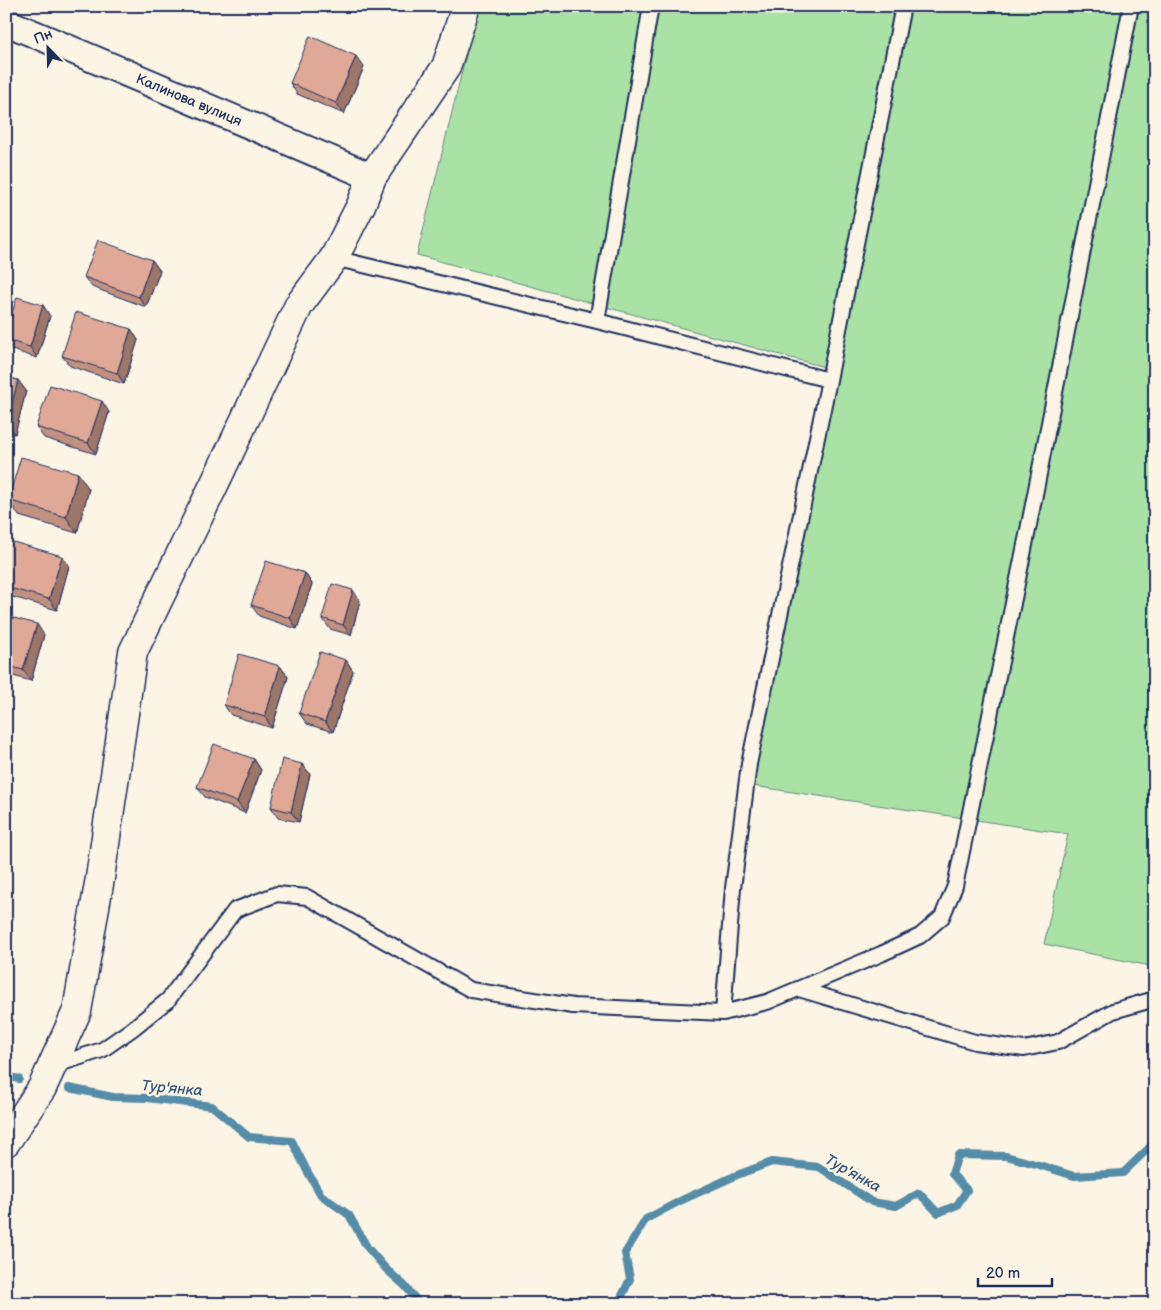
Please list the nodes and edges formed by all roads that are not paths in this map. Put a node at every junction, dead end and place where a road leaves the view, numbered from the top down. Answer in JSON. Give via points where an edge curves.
{"nodes":[{"id":1,"x":466,"y":6,"type":"edge"},
{"id":2,"x":651,"y":6,"type":"edge"},
{"id":3,"x":903,"y":6,"type":"edge"},
{"id":4,"x":1131,"y":6,"type":"edge"},
{"id":5,"x":6,"y":22,"type":"edge"},
{"id":6,"x":372,"y":177,"type":"junction"},
{"id":7,"x":334,"y":258,"type":"junction"},
{"id":8,"x":596,"y":321,"type":"junction"},
{"id":9,"x":829,"y":380,"type":"junction"},
{"id":10,"x":799,"y":988,"type":"junction"},
{"id":11,"x":1155,"y":999,"type":"edge"},
{"id":12,"x":723,"y":1013,"type":"junction"},
{"id":13,"x":52,"y":1066,"type":"junction"},
{"id":14,"x":6,"y":1142,"type":"edge"}],
"edges":[{"from":1,"to":6,"type":"street","via":[[446,67]]},
{"from":2,"to":8,"type":"lane"},
{"from":3,"to":9,"type":"lane"},
{"from":4,"to":10,"type":"lane","via":[[955,886],[942,917],[920,936]]},
{"from":5,"to":6,"type":"street","name":"Калинова вулиця"},
{"from":6,"to":7,"type":"street"},
{"from":7,"to":8,"type":"lane"},
{"from":7,"to":13,"type":"street","via":[[299,304],[133,652],[77,1012]]},
{"from":8,"to":9,"type":"lane"},
{"from":9,"to":12,"type":"lane","via":[[750,764],[733,888]]},
{"from":10,"to":11,"type":"lane","via":[[976,1042],[1024,1049],[1058,1042],[1113,1011]]},
{"from":10,"to":12,"type":"lane","via":[[767,1002]]},
{"from":12,"to":13,"type":"lane","via":[[573,1006],[471,990],[307,897],[277,894],[236,910],[168,1000],[132,1030],[102,1050]]},
{"from":13,"to":14,"type":"street","via":[[42,1088]]}]}
